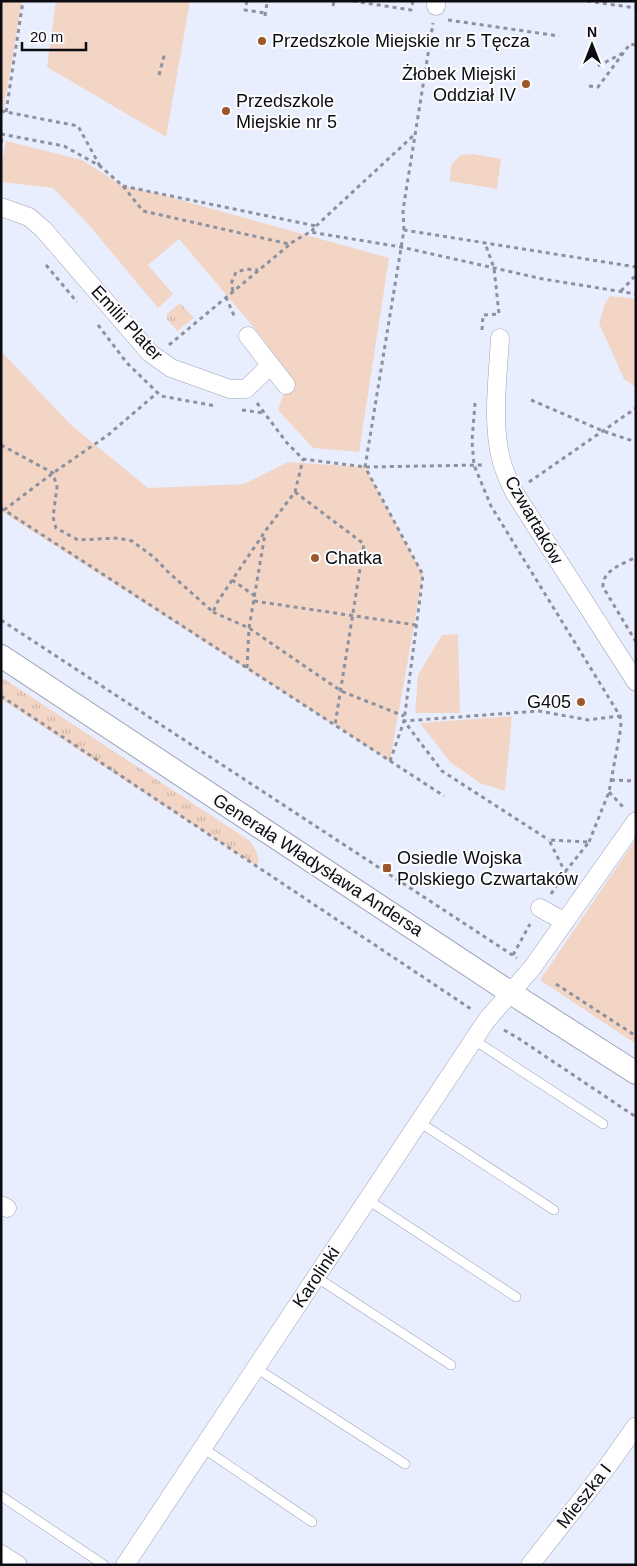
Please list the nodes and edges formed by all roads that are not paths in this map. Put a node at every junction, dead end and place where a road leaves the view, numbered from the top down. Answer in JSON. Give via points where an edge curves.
{"nodes":[{"id":1,"x":1,"y":207,"type":"edge"},
{"id":2,"x":248,"y":336,"type":"dead end"},
{"id":3,"x":500,"y":338,"type":"dead end"},
{"id":4,"x":270,"y":366,"type":"junction"},
{"id":5,"x":286,"y":385,"type":"dead end"},
{"id":6,"x":1,"y":656,"type":"edge"},
{"id":7,"x":636,"y":682,"type":"edge"},
{"id":8,"x":632,"y":816,"type":"edge"},
{"id":9,"x":540,"y":908,"type":"dead end"},
{"id":10,"x":565,"y":922,"type":"junction"},
{"id":11,"x":511,"y":993,"type":"junction"},
{"id":12,"x":479,"y":1044,"type":"junction"},
{"id":13,"x":636,"y":1073,"type":"edge"},
{"id":14,"x":419,"y":1122,"type":"junction"},
{"id":15,"x":603,"y":1124,"type":"dead end"},
{"id":16,"x":368,"y":1200,"type":"junction"},
{"id":17,"x":554,"y":1210,"type":"dead end"},
{"id":18,"x":316,"y":1277,"type":"junction"},
{"id":19,"x":516,"y":1297,"type":"dead end"},
{"id":20,"x":451,"y":1365,"type":"dead end"},
{"id":21,"x":256,"y":1368,"type":"junction"},
{"id":22,"x":636,"y":1426,"type":"edge"},
{"id":23,"x":203,"y":1448,"type":"junction"},
{"id":24,"x":405,"y":1464,"type":"dead end"},
{"id":25,"x":1,"y":1496,"type":"edge"},
{"id":26,"x":312,"y":1522,"type":"dead end"},
{"id":27,"x":1,"y":1554,"type":"edge"},
{"id":28,"x":18,"y":1565,"type":"edge"},
{"id":29,"x":104,"y":1565,"type":"edge"},
{"id":30,"x":125,"y":1565,"type":"edge"},
{"id":31,"x":530,"y":1565,"type":"edge"}],
"edges":[{"from":1,"to":4,"type":"street","name":"Emilii Plater","via":[[29,217],[43,229],[150,352],[171,368],[230,389],[246,389]]},
{"from":2,"to":4,"type":"street"},
{"from":3,"to":7,"type":"street","name":"Czwartaków","via":[[498,442],[502,464],[514,492]]},
{"from":4,"to":5,"type":"street"},
{"from":6,"to":11,"type":"street","name":"Generała Władysława Andersa"},
{"from":8,"to":10,"type":"street"},
{"from":9,"to":10,"type":"street"},
{"from":10,"to":11,"type":"street"},
{"from":11,"to":12,"type":"street","name":"Karolinki","via":[[486,1021]]},
{"from":11,"to":13,"type":"street","name":"Generała Władysława Andersa"},
{"from":12,"to":14,"type":"street","name":"Karolinki"},
{"from":12,"to":15,"type":"lane"},
{"from":14,"to":16,"type":"street","name":"Karolinki"},
{"from":14,"to":17,"type":"lane"},
{"from":16,"to":18,"type":"street","name":"Karolinki"},
{"from":16,"to":19,"type":"lane"},
{"from":18,"to":20,"type":"lane"},
{"from":18,"to":21,"type":"street","name":"Karolinki"},
{"from":21,"to":23,"type":"street","name":"Karolinki"},
{"from":21,"to":24,"type":"lane"},
{"from":22,"to":31,"type":"street","name":"Mieszka I"},
{"from":23,"to":26,"type":"lane"},
{"from":23,"to":30,"type":"street","name":"Karolinki"},
{"from":25,"to":29,"type":"lane"},
{"from":27,"to":28,"type":"street"}]}
